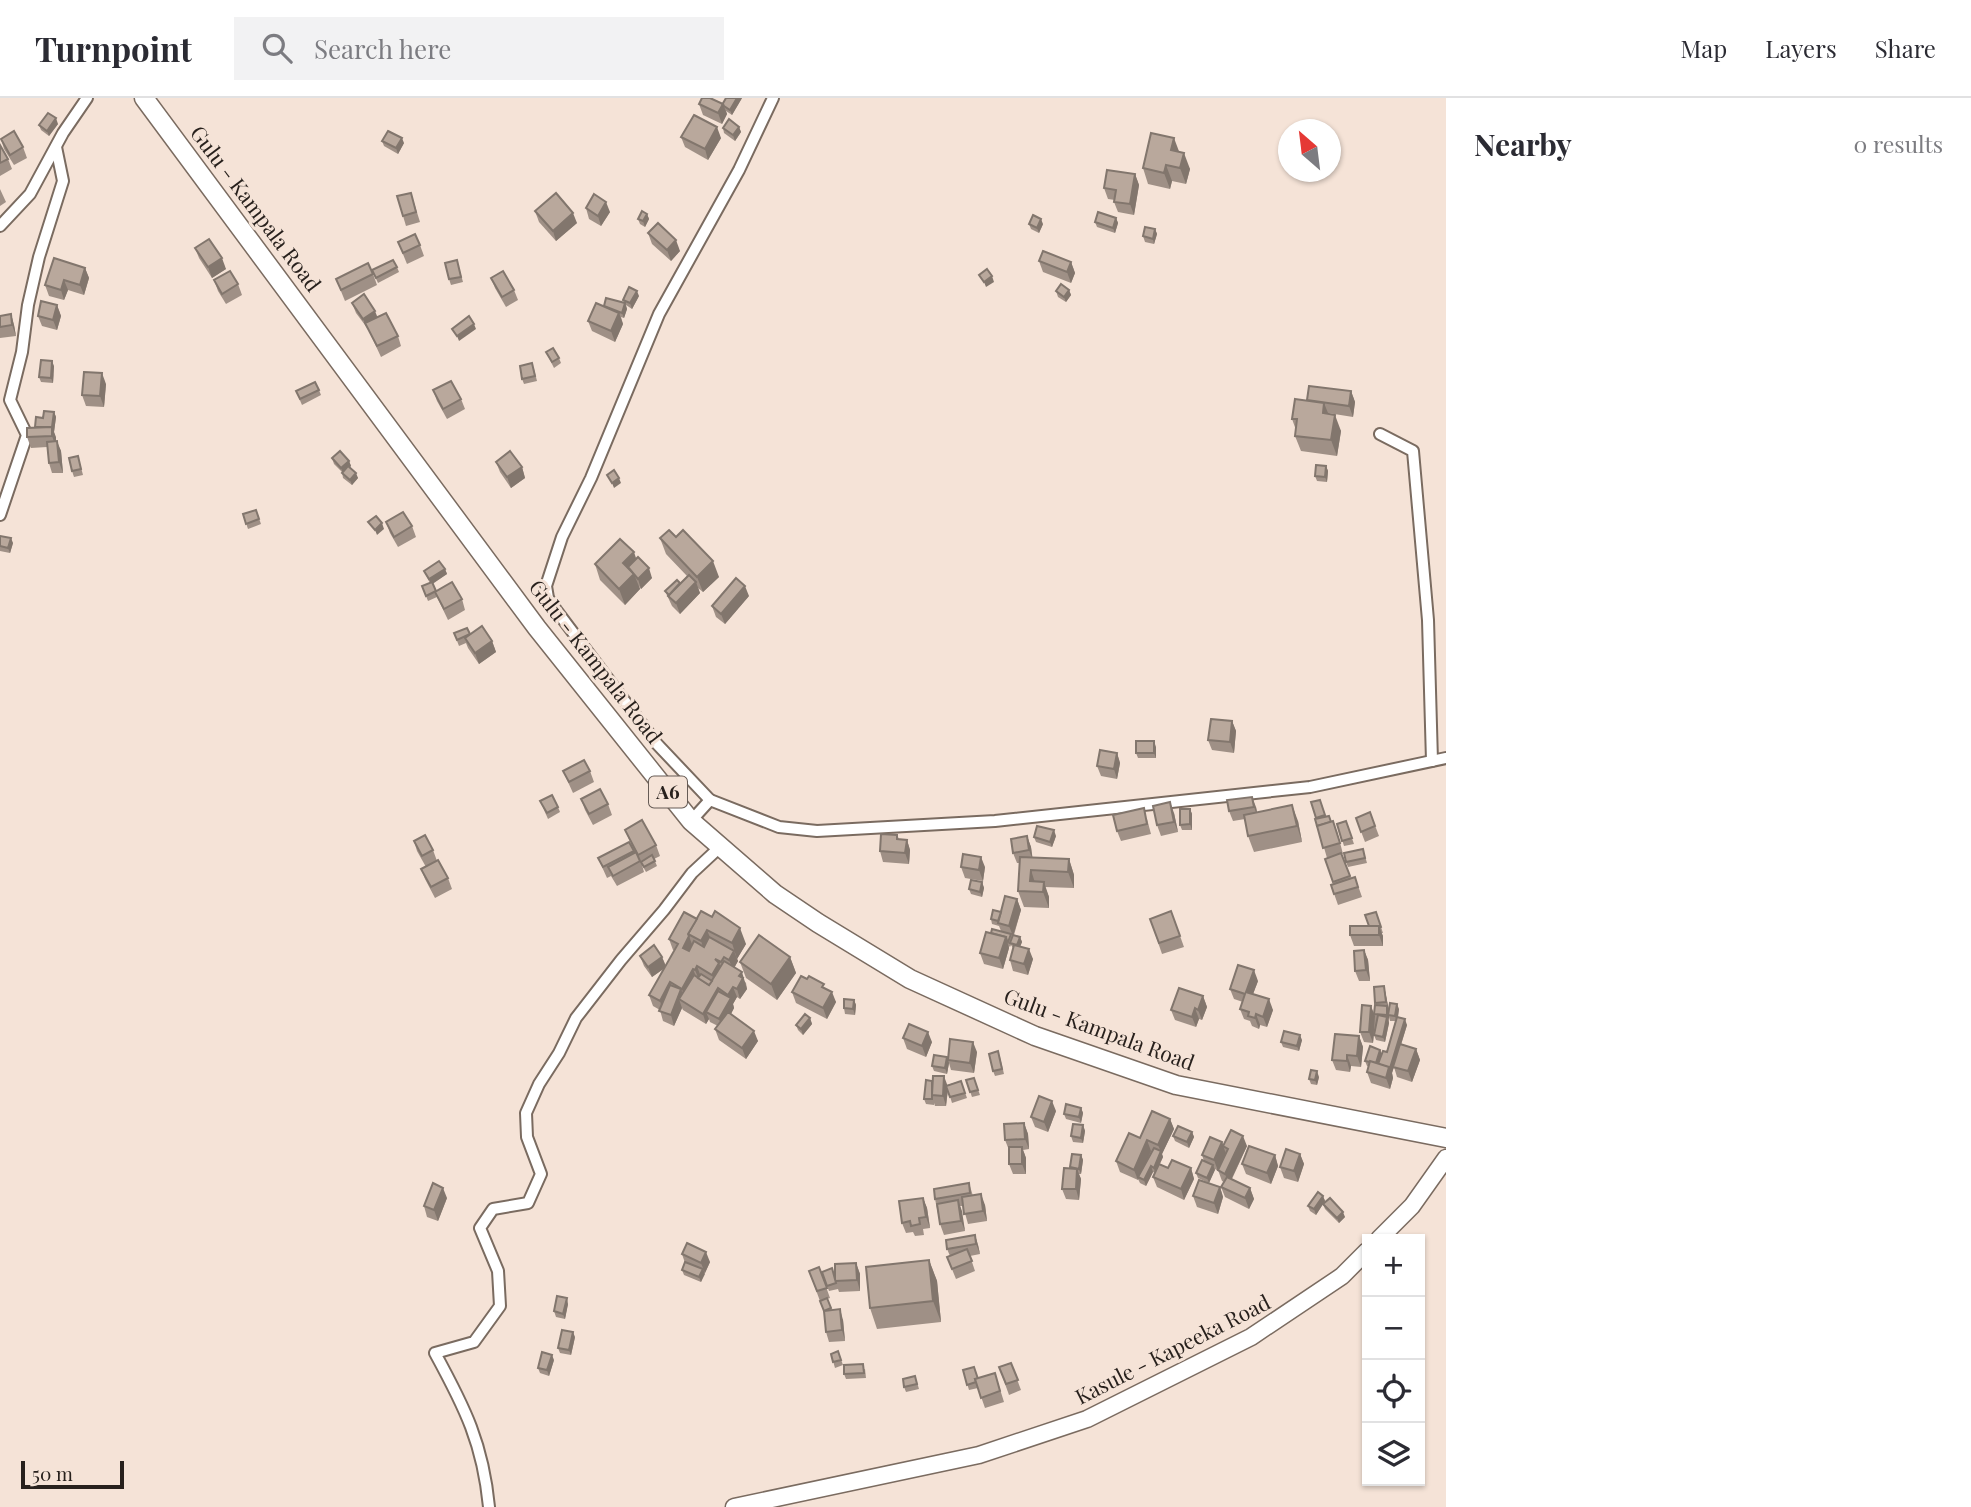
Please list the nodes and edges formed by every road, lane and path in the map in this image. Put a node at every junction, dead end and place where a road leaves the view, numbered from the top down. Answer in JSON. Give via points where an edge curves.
{"nodes":[{"id":1,"x":86,"y":98,"type":"edge"},
{"id":2,"x":144,"y":98,"type":"edge"},
{"id":3,"x":773,"y":98,"type":"edge"},
{"id":4,"x":56,"y":147,"type":"junction"},
{"id":5,"x":0,"y":226,"type":"edge"},
{"id":6,"x":1380,"y":434,"type":"dead end"},
{"id":7,"x":0,"y":515,"type":"edge"},
{"id":8,"x":1446,"y":758,"type":"edge"},
{"id":9,"x":1432,"y":761,"type":"junction"},
{"id":10,"x":710,"y":800,"type":"junction"},
{"id":11,"x":691,"y":821,"type":"junction"},
{"id":12,"x":721,"y":846,"type":"junction"},
{"id":13,"x":1446,"y":1138,"type":"edge"},
{"id":14,"x":1446,"y":1158,"type":"edge"},
{"id":15,"x":1384,"y":1234,"type":"edge"},
{"id":16,"x":1362,"y":1256,"type":"edge"},
{"id":17,"x":489,"y":1507,"type":"edge"},
{"id":18,"x":734,"y":1507,"type":"edge"}],
"edges":[{"from":1,"to":4,"type":"street"},
{"from":2,"to":11,"type":"main road","name":"Gulu - Kampala Road","number":"A6","via":[[537,628]]},
{"from":3,"to":10,"type":"street","via":[[739,170],[659,314],[545,586],[556,610],[649,734]]},
{"from":4,"to":5,"type":"street","via":[[30,194]]},
{"from":4,"to":7,"type":"street","via":[[64,181],[39,257],[10,400],[27,435]]},
{"from":6,"to":9,"type":"street","via":[[1413,451],[1428,620]]},
{"from":8,"to":9,"type":"street"},
{"from":9,"to":10,"type":"street","via":[[1310,787],[995,821],[858,829],[779,827]]},
{"from":10,"to":11,"type":"street"},
{"from":11,"to":12,"type":"main road","name":"Gulu - Kampala Road","number":"A6"},
{"from":12,"to":13,"type":"main road","name":"Gulu - Kampala Road","number":"A6","via":[[775,894],[910,979],[1035,1036],[1176,1085]]},
{"from":12,"to":17,"type":"street","via":[[692,873],[576,1018],[526,1113],[527,1137],[541,1174],[528,1203],[493,1209],[480,1228],[498,1270],[500,1306],[474,1342],[435,1353],[464,1407],[481,1452]]},
{"from":14,"to":15,"type":"street","via":[[1412,1206]]},
{"from":16,"to":18,"type":"street","name":"Kasule - Kapeeka Road","via":[[1342,1276],[1251,1337],[1087,1419],[979,1455]]}]}
